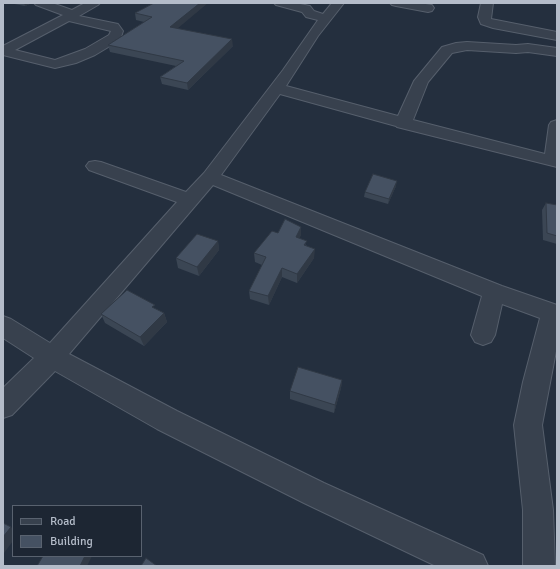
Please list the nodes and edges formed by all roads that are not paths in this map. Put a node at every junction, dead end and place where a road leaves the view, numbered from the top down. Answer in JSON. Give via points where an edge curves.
{"nodes":[{"id":1,"x":40,"y":3,"type":"edge"},
{"id":2,"x":280,"y":3,"type":"edge"},
{"id":3,"x":338,"y":3,"type":"edge"},
{"id":4,"x":396,"y":3,"type":"edge"},
{"id":5,"x":487,"y":3,"type":"edge"},
{"id":6,"x":100,"y":4,"type":"edge"},
{"id":7,"x":428,"y":8,"type":"dead end"},
{"id":8,"x":70,"y":15,"type":"junction"},
{"id":9,"x":326,"y":18,"type":"junction"},
{"id":10,"x":557,"y":36,"type":"edge"},
{"id":11,"x":3,"y":51,"type":"edge"},
{"id":12,"x":557,"y":52,"type":"edge"},
{"id":13,"x":277,"y":88,"type":"junction"},
{"id":14,"x":403,"y":124,"type":"junction"},
{"id":15,"x":557,"y":125,"type":"edge"},
{"id":16,"x":555,"y":161,"type":"edge"},
{"id":17,"x":95,"y":166,"type":"dead end"},
{"id":18,"x":210,"y":177,"type":"junction"},
{"id":19,"x":189,"y":200,"type":"junction"},
{"id":20,"x":494,"y":292,"type":"junction"},
{"id":21,"x":555,"y":314,"type":"edge"},
{"id":22,"x":3,"y":326,"type":"edge"},
{"id":23,"x":484,"y":335,"type":"dead end"},
{"id":24,"x":52,"y":357,"type":"junction"},
{"id":25,"x":3,"y":406,"type":"edge"},
{"id":26,"x":472,"y":566,"type":"edge"},
{"id":27,"x":539,"y":566,"type":"edge"}],
"edges":[{"from":1,"to":8,"type":"street"},
{"from":2,"to":9,"type":"street","via":[[306,9],[310,14]]},
{"from":3,"to":9,"type":"street"},
{"from":4,"to":7,"type":"street"},
{"from":5,"to":10,"type":"street","via":[[484,17],[493,24]]},
{"from":6,"to":8,"type":"street"},
{"from":8,"to":11,"type":"street"},
{"from":8,"to":11,"type":"street","via":[[115,21],[115,37],[90,52],[55,64]]},
{"from":9,"to":13,"type":"street"},
{"from":12,"to":14,"type":"street","via":[[528,48],[467,46],[456,46],[447,50],[421,80]]},
{"from":13,"to":14,"type":"street"},
{"from":13,"to":18,"type":"street"},
{"from":14,"to":16,"type":"street"},
{"from":15,"to":16,"type":"street","via":[[554,140]]},
{"from":17,"to":19,"type":"street"},
{"from":18,"to":19,"type":"street"},
{"from":18,"to":20,"type":"street"},
{"from":19,"to":24,"type":"street"},
{"from":20,"to":21,"type":"street"},
{"from":20,"to":23,"type":"street"},
{"from":21,"to":27,"type":"street","via":[[536,382],[528,425],[538,510]]},
{"from":22,"to":24,"type":"street"},
{"from":24,"to":25,"type":"street"},
{"from":24,"to":26,"type":"street","via":[[188,430],[321,496]]}]}
